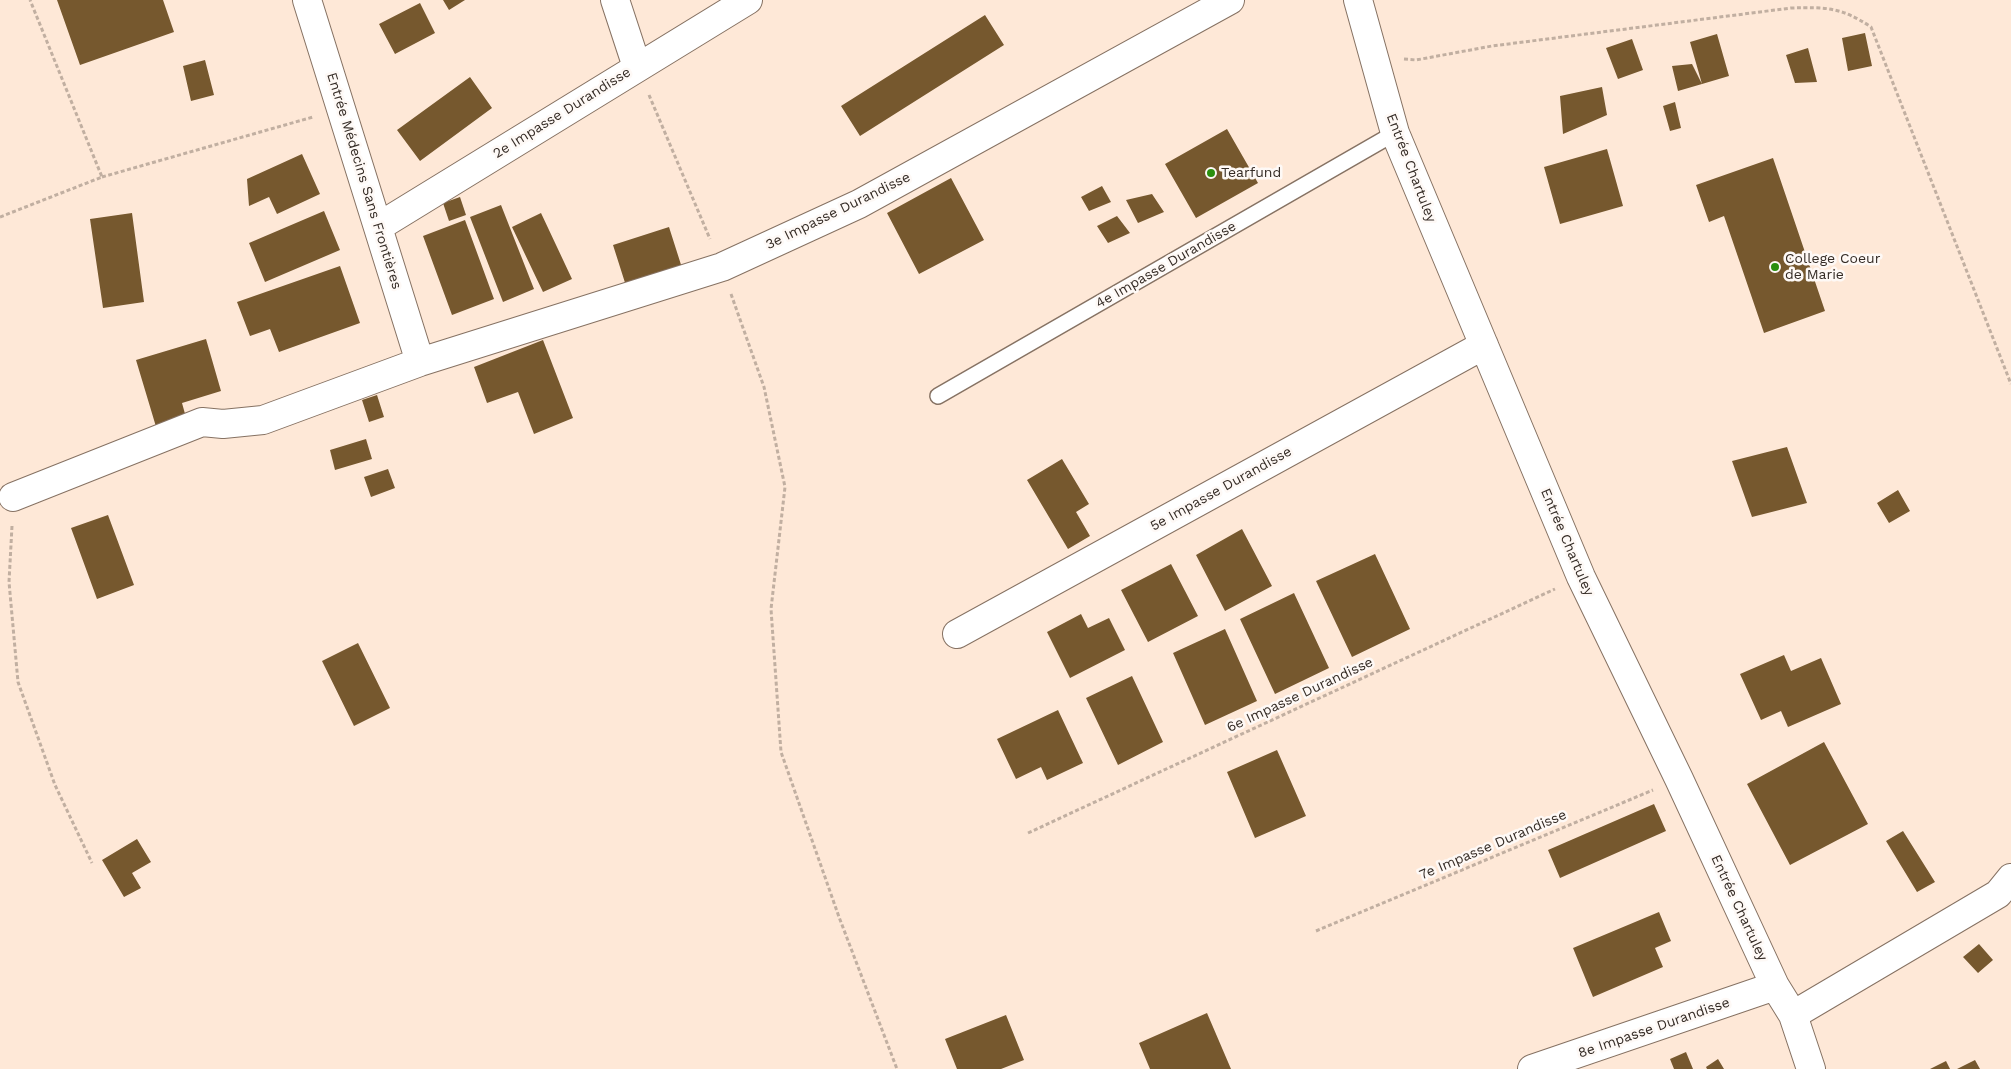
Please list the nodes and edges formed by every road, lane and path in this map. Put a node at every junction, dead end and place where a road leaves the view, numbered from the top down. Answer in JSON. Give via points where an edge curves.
{"nodes":[{"id":1,"x":30,"y":0,"type":"edge"},
{"id":2,"x":308,"y":0,"type":"edge"},
{"id":3,"x":615,"y":0,"type":"edge"},
{"id":4,"x":748,"y":0,"type":"edge"},
{"id":5,"x":1230,"y":0,"type":"edge"},
{"id":6,"x":1358,"y":0,"type":"edge"},
{"id":7,"x":1374,"y":57,"type":"junction"},
{"id":8,"x":637,"y":67,"type":"junction"},
{"id":9,"x":341,"y":109,"type":"junction"},
{"id":10,"x":1395,"y":133,"type":"junction"},
{"id":11,"x":102,"y":177,"type":"junction"},
{"id":12,"x":0,"y":217,"type":"edge"},
{"id":13,"x":378,"y":227,"type":"junction"},
{"id":14,"x":722,"y":267,"type":"junction"},
{"id":15,"x":1484,"y":345,"type":"junction"},
{"id":16,"x":420,"y":362,"type":"junction"},
{"id":17,"x":2011,"y":384,"type":"edge"},
{"id":18,"x":938,"y":396,"type":"dead end"},
{"id":19,"x":13,"y":497,"type":"joint"},
{"id":20,"x":1581,"y":577,"type":"junction"},
{"id":21,"x":957,"y":634,"type":"dead end"},
{"id":22,"x":1679,"y":779,"type":"junction"},
{"id":23,"x":1028,"y":833,"type":"dead end"},
{"id":24,"x":92,"y":863,"type":"dead end"},
{"id":25,"x":2011,"y":878,"type":"edge"},
{"id":26,"x":1316,"y":931,"type":"dead end"},
{"id":27,"x":1775,"y":986,"type":"junction"},
{"id":28,"x":1793,"y":1015,"type":"junction"},
{"id":29,"x":897,"y":1069,"type":"edge"},
{"id":30,"x":1532,"y":1069,"type":"edge"},
{"id":31,"x":1811,"y":1069,"type":"edge"}],
"edges":[{"from":1,"to":11,"type":"path"},
{"from":2,"to":9,"type":"street","name":"Entrée Médecins Sans Frontières"},
{"from":3,"to":8,"type":"street"},
{"from":4,"to":8,"type":"street","name":"2e Impasse Durandisse"},
{"from":5,"to":14,"type":"street","name":"3e Impasse Durandisse","via":[[858,204]]},
{"from":6,"to":7,"type":"street","name":"Entrée Chartuley"},
{"from":7,"to":10,"type":"street","name":"Entrée Chartuley"},
{"from":7,"to":17,"type":"path","via":[[1416,60],[1492,46],[1792,8],[1827,7],[1856,17],[1871,27]]},
{"from":8,"to":13,"type":"street","name":"2e Impasse Durandisse"},
{"from":8,"to":14,"type":"path"},
{"from":9,"to":11,"type":"path"},
{"from":9,"to":13,"type":"street","name":"Entrée Médecins Sans Frontières"},
{"from":10,"to":15,"type":"street","name":"Entrée Chartuley"},
{"from":10,"to":18,"type":"lane","name":"4e Impasse Durandisse"},
{"from":11,"to":12,"type":"path"},
{"from":13,"to":16,"type":"street","name":"Entrée Médecins Sans Frontières"},
{"from":14,"to":16,"type":"street","name":"3e Impasse Durandisse"},
{"from":14,"to":29,"type":"path","via":[[764,387],[785,487],[771,609],[781,752]]},
{"from":15,"to":20,"type":"street","name":"Entrée Chartuley"},
{"from":15,"to":21,"type":"street","name":"5e Impasse Durandisse"},
{"from":16,"to":19,"type":"street","name":"3e Impasse Durandisse","via":[[263,420],[223,424],[202,422]]},
{"from":19,"to":24,"type":"path","via":[[9,582],[18,682],[55,785]]},
{"from":20,"to":22,"type":"street","name":"Entrée Chartuley"},
{"from":20,"to":23,"type":"path","name":"6e Impasse Durandisse"},
{"from":22,"to":26,"type":"path","name":"7e Impasse Durandisse"},
{"from":22,"to":27,"type":"street","name":"Entrée Chartuley"},
{"from":25,"to":28,"type":"street","via":[[1998,894]]},
{"from":27,"to":28,"type":"street","name":"Entrée Chartuley"},
{"from":27,"to":30,"type":"street","name":"8e Impasse Durandisse"},
{"from":28,"to":31,"type":"street","name":"Entrée Chartuley"}]}
